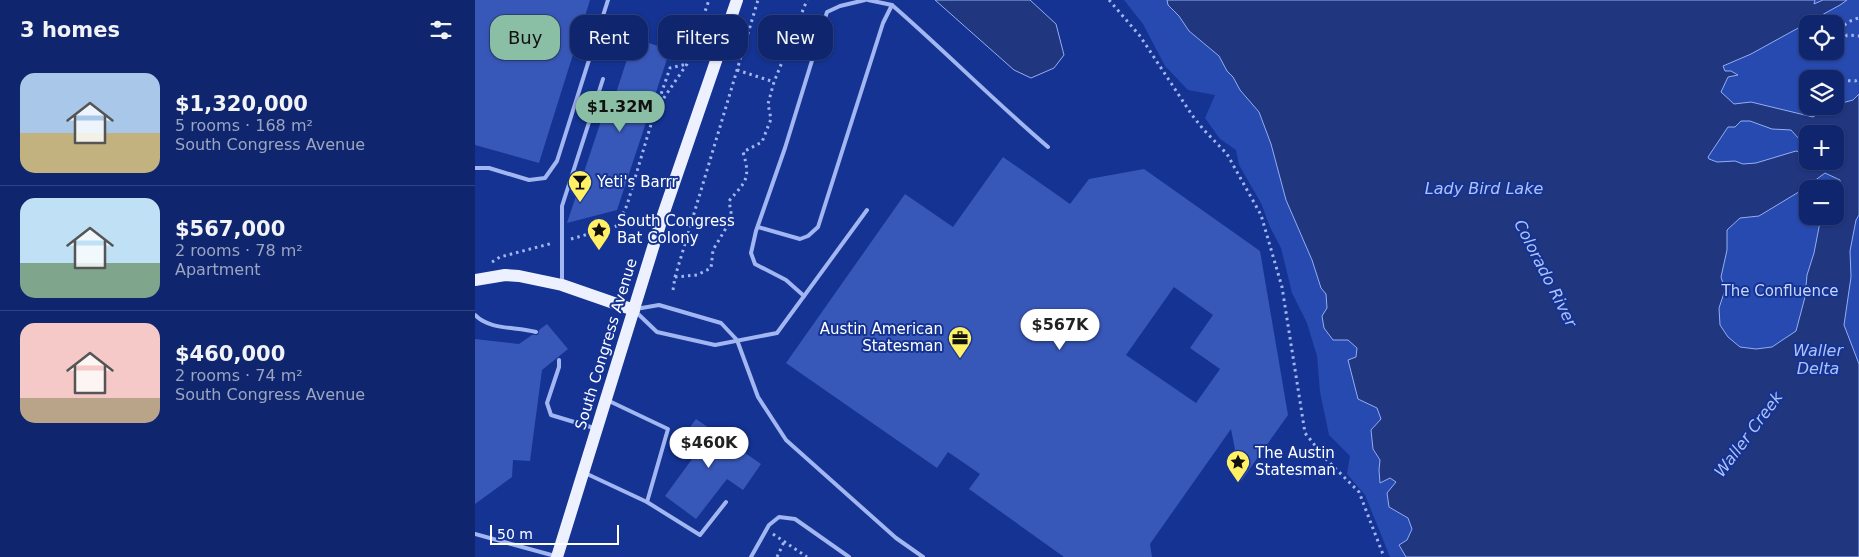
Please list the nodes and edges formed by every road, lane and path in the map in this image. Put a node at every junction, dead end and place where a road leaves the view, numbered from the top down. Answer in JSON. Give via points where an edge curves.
{"nodes":[{"id":1,"x":607,"y":0,"type":"edge"},
{"id":2,"x":709,"y":0,"type":"edge"},
{"id":3,"x":737,"y":0,"type":"edge"},
{"id":4,"x":758,"y":0,"type":"edge"},
{"id":5,"x":807,"y":0,"type":"edge"},
{"id":6,"x":867,"y":0,"type":"edge"},
{"id":7,"x":1109,"y":0,"type":"edge"},
{"id":8,"x":892,"y":5,"type":"junction"},
{"id":9,"x":603,"y":15,"type":"edge"},
{"id":10,"x":1859,"y":18,"type":"edge"},
{"id":11,"x":1844,"y":25,"type":"edge"},
{"id":12,"x":1859,"y":36,"type":"edge"},
{"id":13,"x":1844,"y":38,"type":"edge"},
{"id":14,"x":589,"y":60,"type":"edge"},
{"id":15,"x":687,"y":64,"type":"junction"},
{"id":16,"x":737,"y":70,"type":"junction"},
{"id":17,"x":603,"y":78,"type":"dead end"},
{"id":18,"x":1859,"y":79,"type":"edge"},
{"id":19,"x":1844,"y":80,"type":"edge"},
{"id":20,"x":775,"y":82,"type":"junction"},
{"id":21,"x":655,"y":111,"type":"junction"},
{"id":22,"x":1048,"y":147,"type":"dead end"},
{"id":23,"x":475,"y":168,"type":"edge"},
{"id":24,"x":867,"y":210,"type":"dead end"},
{"id":25,"x":623,"y":214,"type":"dead end"},
{"id":26,"x":620,"y":225,"type":"dead end"},
{"id":27,"x":758,"y":226,"type":"junction"},
{"id":28,"x":563,"y":241,"type":"junction"},
{"id":29,"x":488,"y":265,"type":"dead end"},
{"id":30,"x":675,"y":277,"type":"junction"},
{"id":31,"x":475,"y":280,"type":"edge"},
{"id":32,"x":562,"y":285,"type":"junction"},
{"id":33,"x":673,"y":290,"type":"dead end"},
{"id":34,"x":804,"y":296,"type":"junction"},
{"id":35,"x":634,"y":310,"type":"junction"},
{"id":36,"x":475,"y":315,"type":"edge"},
{"id":37,"x":537,"y":332,"type":"dead end"},
{"id":38,"x":737,"y":340,"type":"junction"},
{"id":39,"x":559,"y":360,"type":"dead end"},
{"id":40,"x":606,"y":399,"type":"junction"},
{"id":41,"x":597,"y":428,"type":"junction"},
{"id":42,"x":583,"y":472,"type":"junction"},
{"id":43,"x":647,"y":502,"type":"junction"},
{"id":44,"x":726,"y":502,"type":"dead end"},
{"id":45,"x":767,"y":529,"type":"junction"},
{"id":46,"x":475,"y":534,"type":"edge"},
{"id":47,"x":784,"y":542,"type":"junction"},
{"id":48,"x":559,"y":557,"type":"edge"},
{"id":49,"x":751,"y":557,"type":"edge"},
{"id":50,"x":777,"y":557,"type":"edge"},
{"id":51,"x":807,"y":557,"type":"edge"},
{"id":52,"x":849,"y":557,"type":"edge"},
{"id":53,"x":923,"y":557,"type":"edge"},
{"id":54,"x":1384,"y":557,"type":"edge"}],
"edges":[{"from":1,"to":9,"type":"lane"},
{"from":2,"to":15,"type":"path"},
{"from":3,"to":35,"type":"main road","name":"South Congress Avenue"},
{"from":4,"to":16,"type":"path"},
{"from":5,"to":20,"type":"path"},
{"from":6,"to":8,"type":"lane"},
{"from":6,"to":27,"type":"lane","via":[[827,12]]},
{"from":7,"to":54,"type":"path","via":[[1141,36],[1192,115],[1227,154],[1261,215],[1282,287],[1305,432],[1359,492]]},
{"from":8,"to":22,"type":"lane"},
{"from":8,"to":27,"type":"lane","via":[[883,23],[818,227],[800,239]]},
{"from":10,"to":11,"type":"path"},
{"from":12,"to":13,"type":"path","via":[[1847,35]]},
{"from":14,"to":23,"type":"lane","via":[[557,161],[545,178],[529,180],[489,168]]},
{"from":15,"to":21,"type":"path"},
{"from":15,"to":21,"type":"path","via":[[670,68]]},
{"from":16,"to":20,"type":"path"},
{"from":16,"to":30,"type":"path"},
{"from":17,"to":28,"type":"lane","via":[[562,206]]},
{"from":18,"to":19,"type":"path"},
{"from":20,"to":30,"type":"path","via":[[768,104],[771,119],[762,142],[743,152],[746,180],[729,201],[732,218],[713,250],[711,268],[697,275]]},
{"from":21,"to":25,"type":"path"},
{"from":24,"to":34,"type":"lane"},
{"from":26,"to":28,"type":"path"},
{"from":27,"to":34,"type":"lane","via":[[751,253],[755,264],[786,280]]},
{"from":28,"to":29,"type":"path","via":[[500,257]]},
{"from":28,"to":32,"type":"lane"},
{"from":30,"to":33,"type":"path"},
{"from":31,"to":32,"type":"main road","via":[[505,275]]},
{"from":32,"to":35,"type":"main road"},
{"from":34,"to":38,"type":"lane","via":[[777,333]]},
{"from":35,"to":38,"type":"lane","via":[[659,305],[682,311],[721,323]]},
{"from":35,"to":38,"type":"lane","via":[[657,332],[715,345]]},
{"from":35,"to":40,"type":"main road","name":"South Congress Avenue"},
{"from":36,"to":37,"type":"lane","via":[[479,320],[497,326]]},
{"from":38,"to":53,"type":"lane","via":[[758,397],[786,440],[896,538]]},
{"from":39,"to":41,"type":"lane","via":[[547,403],[551,416]]},
{"from":40,"to":41,"type":"main road","name":"South Congress Avenue"},
{"from":40,"to":43,"type":"lane","via":[[668,429]]},
{"from":41,"to":42,"type":"main road","name":"South Congress Avenue"},
{"from":42,"to":43,"type":"lane"},
{"from":42,"to":48,"type":"main road","name":"South Congress Avenue"},
{"from":43,"to":44,"type":"lane","via":[[700,535]]},
{"from":45,"to":47,"type":"path"},
{"from":45,"to":49,"type":"lane"},
{"from":45,"to":52,"type":"lane","via":[[779,517],[795,519]]},
{"from":46,"to":48,"type":"lane"},
{"from":47,"to":50,"type":"path"},
{"from":47,"to":51,"type":"path"}]}
